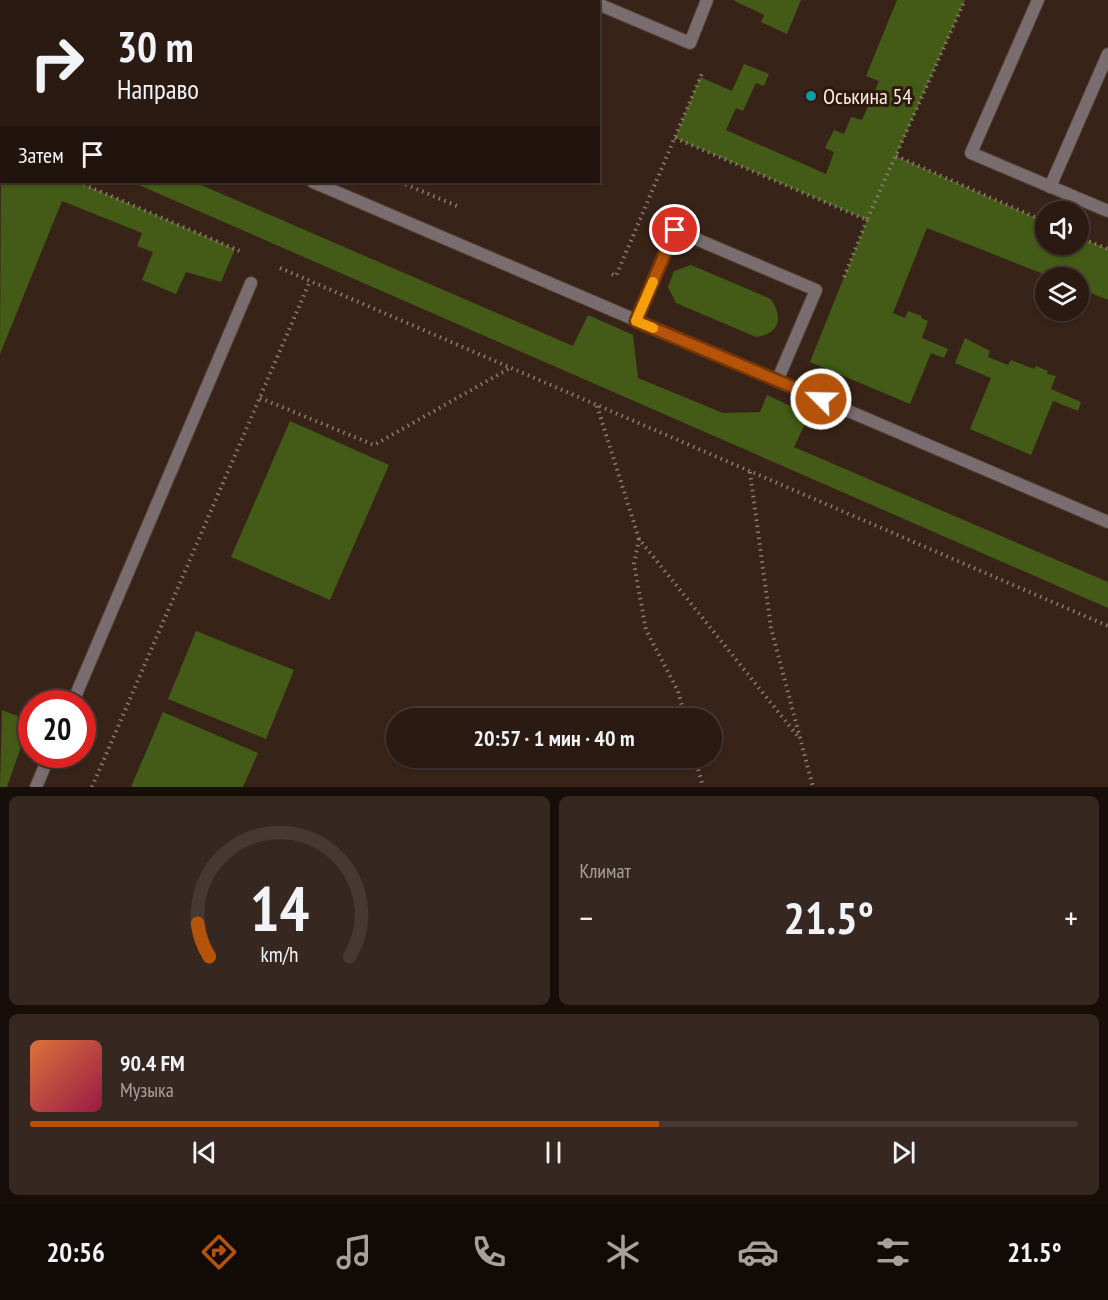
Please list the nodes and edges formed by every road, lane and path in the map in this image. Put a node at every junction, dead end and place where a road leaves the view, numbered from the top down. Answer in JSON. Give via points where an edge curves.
{"nodes":[{"id":1,"x":707,"y":0,"type":"edge"},
{"id":2,"x":965,"y":0,"type":"edge"},
{"id":3,"x":1038,"y":0,"type":"edge"},
{"id":4,"x":600,"y":5,"type":"edge"},
{"id":5,"x":1108,"y":54,"type":"edge"},
{"id":6,"x":700,"y":77,"type":"dead end"},
{"id":7,"x":675,"y":138,"type":"junction"},
{"id":8,"x":80,"y":183,"type":"edge"},
{"id":9,"x":314,"y":183,"type":"edge"},
{"id":10,"x":402,"y":183,"type":"edge"},
{"id":11,"x":1050,"y":187,"type":"junction"},
{"id":12,"x":465,"y":210,"type":"dead end"},
{"id":13,"x":1108,"y":211,"type":"edge"},
{"id":14,"x":867,"y":220,"type":"junction"},
{"id":15,"x":1089,"y":241,"type":"edge"},
{"id":16,"x":1108,"y":249,"type":"edge"},
{"id":17,"x":252,"y":256,"type":"dead end"},
{"id":18,"x":279,"y":268,"type":"dead end"},
{"id":19,"x":605,"y":271,"type":"dead end"},
{"id":20,"x":310,"y":281,"type":"junction"},
{"id":21,"x":251,"y":283,"type":"dead end"},
{"id":22,"x":841,"y":286,"type":"dead end"},
{"id":23,"x":636,"y":321,"type":"junction"},
{"id":24,"x":510,"y":368,"type":"junction"},
{"id":25,"x":777,"y":381,"type":"junction"},
{"id":26,"x":260,"y":398,"type":"junction"},
{"id":27,"x":597,"y":405,"type":"junction"},
{"id":28,"x":750,"y":471,"type":"junction"},
{"id":29,"x":1108,"y":522,"type":"edge"},
{"id":30,"x":639,"y":539,"type":"junction"},
{"id":31,"x":1108,"y":626,"type":"edge"},
{"id":32,"x":78,"y":690,"type":"edge"},
{"id":33,"x":682,"y":708,"type":"edge"},
{"id":34,"x":800,"y":739,"type":"junction"},
{"id":35,"x":44,"y":768,"type":"edge"},
{"id":36,"x":697,"y":768,"type":"edge"},
{"id":37,"x":36,"y":787,"type":"edge"},
{"id":38,"x":92,"y":787,"type":"edge"},
{"id":39,"x":702,"y":787,"type":"edge"},
{"id":40,"x":813,"y":787,"type":"edge"}],
"edges":[{"from":1,"to":4,"type":"lane","via":[[690,43]]},
{"from":2,"to":14,"type":"path"},
{"from":3,"to":11,"type":"lane","via":[[972,153]]},
{"from":5,"to":11,"type":"lane"},
{"from":6,"to":7,"type":"path"},
{"from":7,"to":14,"type":"path"},
{"from":7,"to":19,"type":"path","via":[[616,276]]},
{"from":8,"to":17,"type":"path"},
{"from":9,"to":23,"type":"lane"},
{"from":10,"to":12,"type":"path"},
{"from":11,"to":13,"type":"lane"},
{"from":14,"to":22,"type":"path"},
{"from":15,"to":16,"type":"path"},
{"from":18,"to":20,"type":"path"},
{"from":20,"to":24,"type":"path"},
{"from":20,"to":26,"type":"path"},
{"from":21,"to":32,"type":"lane"},
{"from":23,"to":25,"type":"lane"},
{"from":23,"to":25,"type":"lane","via":[[675,230],[751,262],[816,290]]},
{"from":24,"to":26,"type":"path","via":[[374,445]]},
{"from":24,"to":27,"type":"path"},
{"from":25,"to":29,"type":"lane"},
{"from":26,"to":38,"type":"path"},
{"from":27,"to":28,"type":"path"},
{"from":27,"to":30,"type":"path"},
{"from":28,"to":31,"type":"path"},
{"from":28,"to":34,"type":"path","via":[[771,628]]},
{"from":30,"to":33,"type":"path","via":[[634,564],[646,630],[678,691]]},
{"from":30,"to":34,"type":"path"},
{"from":34,"to":40,"type":"path"},
{"from":35,"to":37,"type":"lane"},
{"from":36,"to":39,"type":"path"}]}
